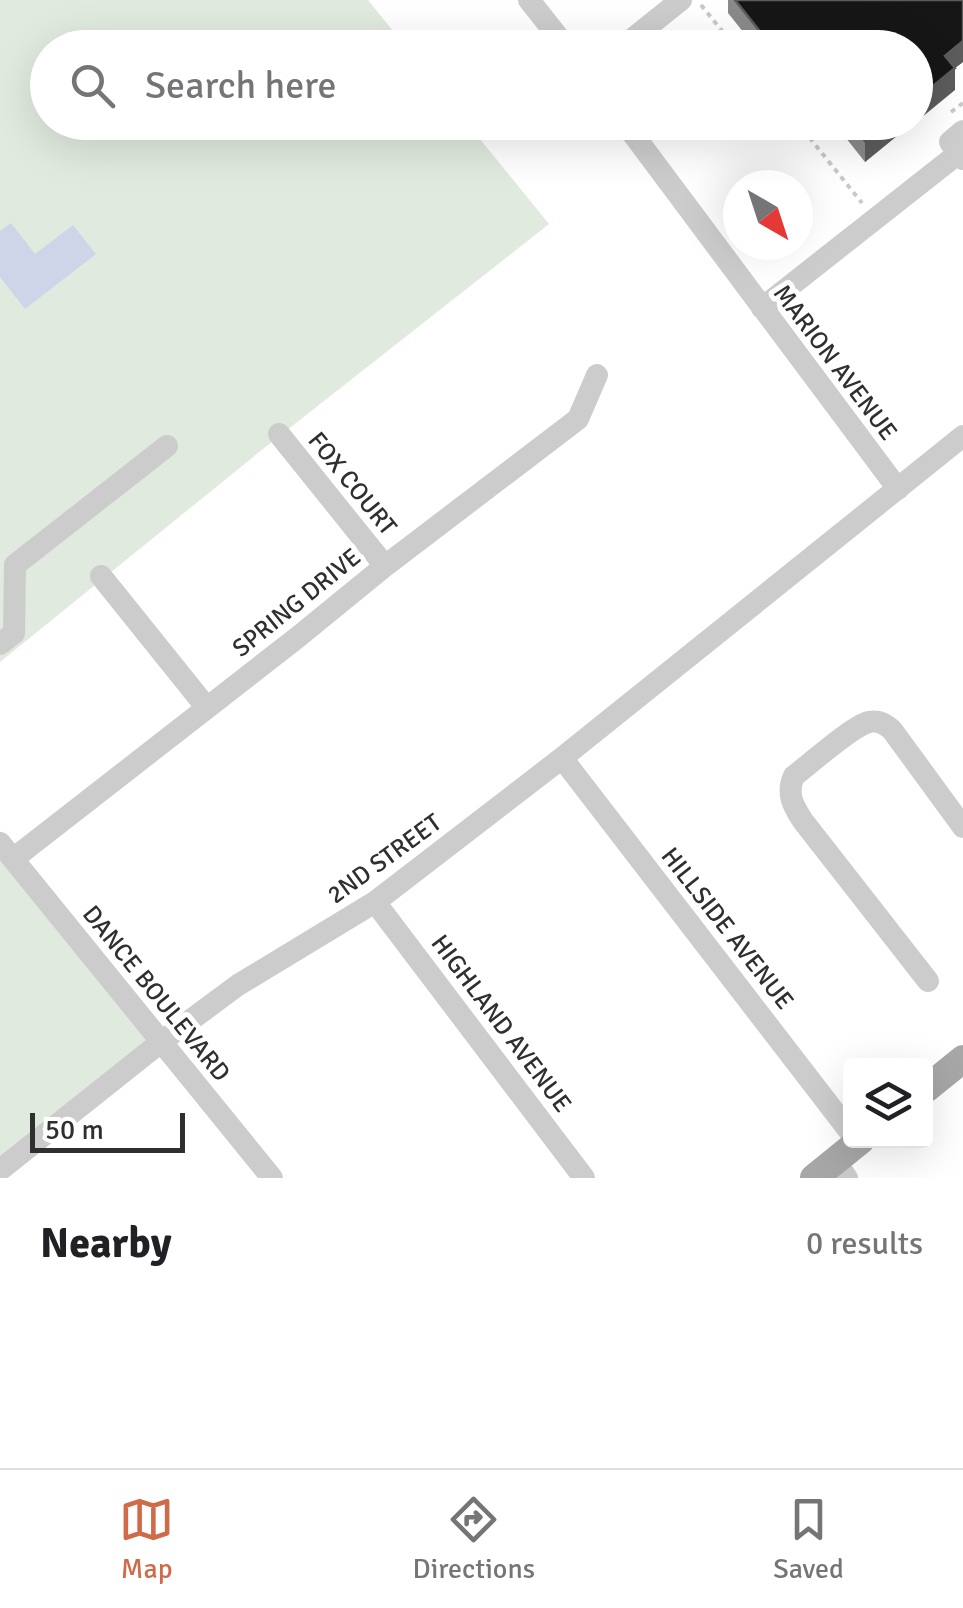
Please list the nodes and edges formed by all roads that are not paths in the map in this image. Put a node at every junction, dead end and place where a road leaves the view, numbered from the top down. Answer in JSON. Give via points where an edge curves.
{"nodes":[{"id":1,"x":529,"y":0,"type":"edge"},
{"id":2,"x":681,"y":0,"type":"edge"},
{"id":3,"x":552,"y":30,"type":"edge"},
{"id":4,"x":644,"y":30,"type":"edge"},
{"id":5,"x":637,"y":140,"type":"edge"},
{"id":6,"x":958,"y":140,"type":"edge"},
{"id":7,"x":762,"y":308,"type":"junction"},
{"id":8,"x":597,"y":375,"type":"dead end"},
{"id":9,"x":279,"y":434,"type":"dead end"},
{"id":10,"x":963,"y":436,"type":"edge"},
{"id":11,"x":167,"y":446,"type":"dead end"},
{"id":12,"x":898,"y":489,"type":"junction"},
{"id":13,"x":385,"y":566,"type":"junction"},
{"id":14,"x":102,"y":576,"type":"dead end"},
{"id":15,"x":7,"y":638,"type":"edge"},
{"id":16,"x":207,"y":708,"type":"junction"},
{"id":17,"x":562,"y":758,"type":"junction"},
{"id":18,"x":955,"y":799,"type":"edge"},
{"id":19,"x":963,"y":827,"type":"edge"},
{"id":20,"x":6,"y":851,"type":"edge"},
{"id":21,"x":375,"y":902,"type":"junction"},
{"id":22,"x":928,"y":981,"type":"dead end"},
{"id":23,"x":161,"y":1042,"type":"junction"},
{"id":24,"x":963,"y":1060,"type":"edge"},
{"id":25,"x":933,"y":1084,"type":"edge"},
{"id":26,"x":843,"y":1121,"type":"edge"},
{"id":27,"x":850,"y":1148,"type":"edge"},
{"id":28,"x":0,"y":1170,"type":"edge"},
{"id":29,"x":832,"y":1172,"type":"edge"},
{"id":30,"x":272,"y":1178,"type":"edge"},
{"id":31,"x":584,"y":1178,"type":"edge"}],
"edges":[{"from":1,"to":3,"type":"street"},
{"from":2,"to":4,"type":"street"},
{"from":5,"to":7,"type":"street","name":"MARION AVENUE"},
{"from":6,"to":7,"type":"street"},
{"from":7,"to":12,"type":"street","name":"MARION AVENUE"},
{"from":8,"to":13,"type":"street","name":"SPRING DRIVE","via":[[578,419]]},
{"from":9,"to":13,"type":"street","name":"FOX COURT"},
{"from":10,"to":12,"type":"street","name":"2ND STREET"},
{"from":11,"to":15,"type":"street","via":[[15,565]]},
{"from":12,"to":17,"type":"street","name":"2ND STREET"},
{"from":13,"to":16,"type":"street","name":"SPRING DRIVE"},
{"from":14,"to":16,"type":"street"},
{"from":16,"to":20,"type":"street","name":"SPRING DRIVE"},
{"from":17,"to":21,"type":"street","name":"2ND STREET"},
{"from":17,"to":26,"type":"street","name":"HILLSIDE AVENUE"},
{"from":18,"to":19,"type":"street"},
{"from":18,"to":22,"type":"street","via":[[881,722],[852,732],[789,786],[803,820]]},
{"from":20,"to":23,"type":"street","name":"DANCE BOULEVARD"},
{"from":21,"to":23,"type":"street","name":"2ND STREET","via":[[238,985]]},
{"from":21,"to":31,"type":"street","name":"HIGHLAND AVENUE"},
{"from":23,"to":28,"type":"street","name":"2ND STREET"},
{"from":23,"to":30,"type":"street","name":"DANCE BOULEVARD"},
{"from":24,"to":25,"type":"main road"},
{"from":27,"to":29,"type":"main road"}]}
